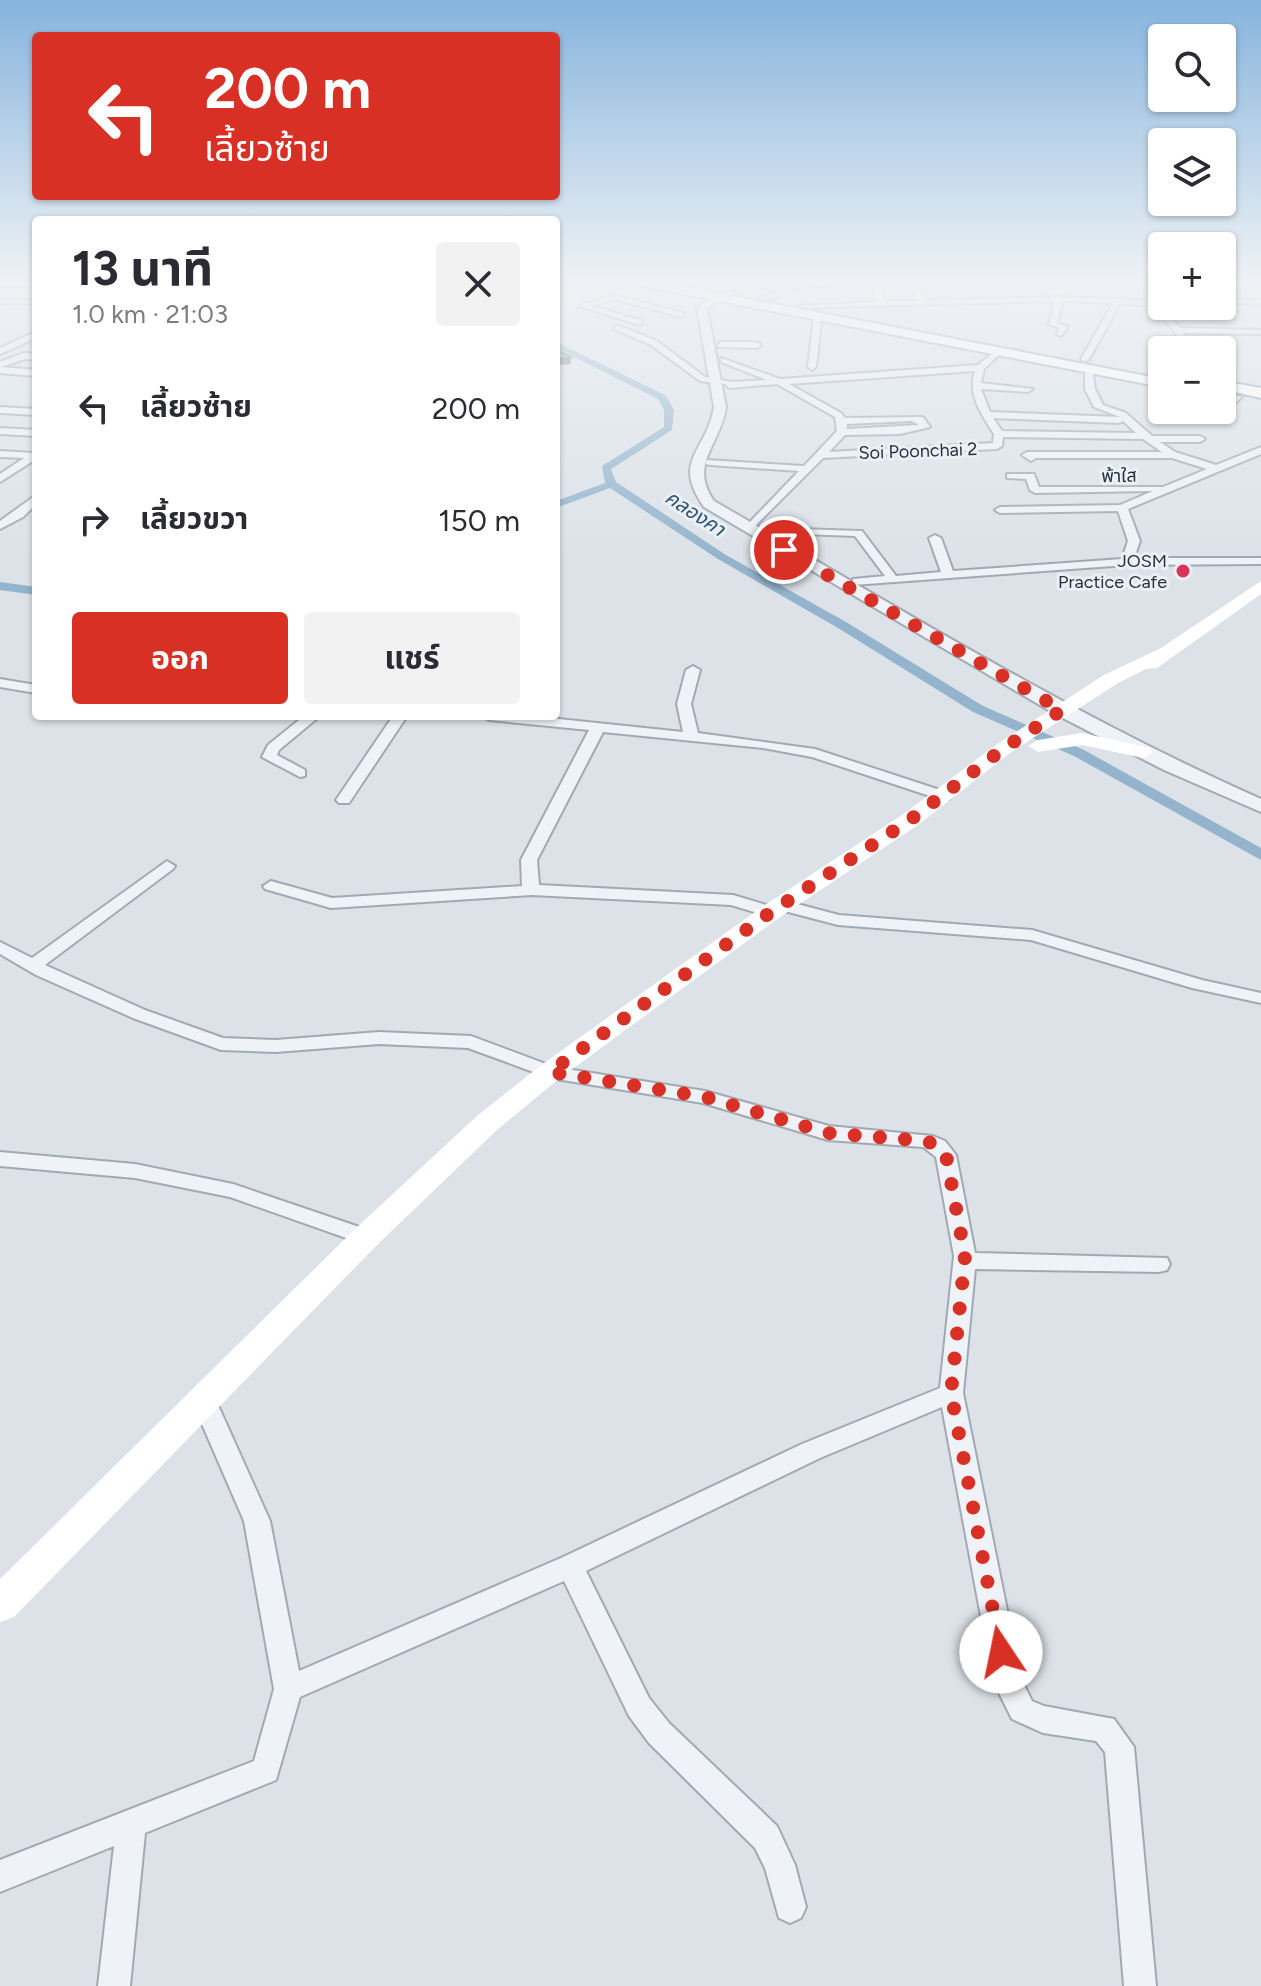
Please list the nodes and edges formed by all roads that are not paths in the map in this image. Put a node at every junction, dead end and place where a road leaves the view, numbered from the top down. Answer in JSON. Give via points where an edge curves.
{"nodes":[{"id":1,"x":25,"y":375,"type":"edge"},
{"id":2,"x":697,"y":375,"type":"edge"},
{"id":3,"x":723,"y":375,"type":"edge"},
{"id":4,"x":724,"y":375,"type":"edge"},
{"id":5,"x":765,"y":375,"type":"edge"},
{"id":6,"x":875,"y":375,"type":"edge"},
{"id":7,"x":978,"y":375,"type":"edge"},
{"id":8,"x":1088,"y":375,"type":"edge"},
{"id":9,"x":0,"y":379,"type":"edge"},
{"id":10,"x":778,"y":381,"type":"junction"},
{"id":11,"x":725,"y":383,"type":"junction"},
{"id":12,"x":978,"y":386,"type":"junction"},
{"id":13,"x":1236,"y":388,"type":"edge"},
{"id":14,"x":1028,"y":389,"type":"dead end"},
{"id":15,"x":1261,"y":393,"type":"edge"},
{"id":16,"x":1236,"y":397,"type":"edge"},
{"id":17,"x":1261,"y":402,"type":"edge"},
{"id":18,"x":0,"y":410,"type":"edge"},
{"id":19,"x":32,"y":412,"type":"edge"},
{"id":20,"x":986,"y":415,"type":"junction"},
{"id":21,"x":1128,"y":420,"type":"junction"},
{"id":22,"x":842,"y":427,"type":"junction"},
{"id":23,"x":0,"y":431,"type":"edge"},
{"id":24,"x":32,"y":433,"type":"edge"},
{"id":25,"x":999,"y":434,"type":"junction"},
{"id":26,"x":1147,"y":438,"type":"junction"},
{"id":27,"x":1200,"y":439,"type":"dead end"},
{"id":28,"x":1261,"y":450,"type":"edge"},
{"id":29,"x":0,"y":454,"type":"edge"},
{"id":30,"x":822,"y":455,"type":"junction"},
{"id":31,"x":32,"y":456,"type":"edge"},
{"id":32,"x":1116,"y":456,"type":"junction"},
{"id":33,"x":1174,"y":456,"type":"junction"},
{"id":34,"x":32,"y":457,"type":"edge"},
{"id":35,"x":715,"y":462,"type":"junction"},
{"id":36,"x":1214,"y":468,"type":"junction"},
{"id":37,"x":807,"y":469,"type":"junction"},
{"id":38,"x":748,"y":470,"type":"dead end"},
{"id":39,"x":1011,"y":476,"type":"dead end"},
{"id":40,"x":1093,"y":476,"type":"dead end"},
{"id":41,"x":1155,"y":476,"type":"dead end"},
{"id":42,"x":1170,"y":476,"type":"dead end"},
{"id":43,"x":1192,"y":478,"type":"junction"},
{"id":44,"x":0,"y":480,"type":"edge"},
{"id":45,"x":22,"y":482,"type":"dead end"},
{"id":46,"x":1167,"y":488,"type":"junction"},
{"id":47,"x":32,"y":502,"type":"edge"},
{"id":48,"x":1122,"y":508,"type":"junction"},
{"id":49,"x":1000,"y":510,"type":"dead end"},
{"id":50,"x":753,"y":525,"type":"junction"},
{"id":51,"x":0,"y":526,"type":"edge"},
{"id":52,"x":801,"y":531,"type":"dead end"},
{"id":53,"x":935,"y":538,"type":"dead end"},
{"id":54,"x":1261,"y":561,"type":"edge"},
{"id":55,"x":1127,"y":562,"type":"junction"},
{"id":56,"x":948,"y":574,"type":"junction"},
{"id":57,"x":893,"y":579,"type":"junction"},
{"id":58,"x":857,"y":582,"type":"junction"},
{"id":59,"x":1261,"y":586,"type":"edge"},
{"id":60,"x":1163,"y":653,"type":"junction"},
{"id":61,"x":693,"y":670,"type":"dead end"},
{"id":62,"x":0,"y":683,"type":"edge"},
{"id":63,"x":32,"y":688,"type":"edge"},
{"id":64,"x":1067,"y":715,"type":"junction"},
{"id":65,"x":308,"y":720,"type":"edge"},
{"id":66,"x":397,"y":720,"type":"edge"},
{"id":67,"x":522,"y":720,"type":"edge"},
{"id":68,"x":597,"y":729,"type":"junction"},
{"id":69,"x":692,"y":737,"type":"junction"},
{"id":70,"x":1021,"y":750,"type":"junction"},
{"id":71,"x":1143,"y":752,"type":"joint"},
{"id":72,"x":300,"y":773,"type":"dead end"},
{"id":73,"x":1261,"y":795,"type":"edge"},
{"id":74,"x":944,"y":796,"type":"junction"},
{"id":75,"x":344,"y":800,"type":"dead end"},
{"id":76,"x":1261,"y":806,"type":"edge"},
{"id":77,"x":910,"y":820,"type":"junction"},
{"id":78,"x":167,"y":866,"type":"dead end"},
{"id":79,"x":271,"y":886,"type":"dead end"},
{"id":80,"x":532,"y":890,"type":"junction"},
{"id":81,"x":776,"y":909,"type":"junction"},
{"id":82,"x":0,"y":947,"type":"edge"},
{"id":83,"x":33,"y":966,"type":"junction"},
{"id":84,"x":1261,"y":998,"type":"edge"},
{"id":85,"x":550,"y":1072,"type":"junction"},
{"id":86,"x":0,"y":1159,"type":"edge"},
{"id":87,"x":366,"y":1237,"type":"junction"},
{"id":88,"x":964,"y":1261,"type":"junction"},
{"id":89,"x":1159,"y":1264,"type":"dead end"},
{"id":90,"x":951,"y":1393,"type":"junction"},
{"id":91,"x":204,"y":1401,"type":"junction"},
{"id":92,"x":570,"y":1566,"type":"junction"},
{"id":93,"x":0,"y":1605,"type":"edge"},
{"id":94,"x":288,"y":1689,"type":"junction"},
{"id":95,"x":131,"y":1826,"type":"junction"},
{"id":96,"x":0,"y":1876,"type":"edge"},
{"id":97,"x":790,"y":1907,"type":"dead end"},
{"id":98,"x":114,"y":1986,"type":"edge"},
{"id":99,"x":1140,"y":1986,"type":"edge"}],
"edges":[{"from":1,"to":9,"type":"street"},
{"from":2,"to":11,"type":"street"},
{"from":3,"to":11,"type":"street"},
{"from":4,"to":11,"type":"street"},
{"from":5,"to":10,"type":"street"},
{"from":6,"to":10,"type":"street"},
{"from":7,"to":12,"type":"street","name":"Soi Poonchai 2"},
{"from":8,"to":21,"type":"street","via":[[1099,407]]},
{"from":10,"to":11,"type":"street"},
{"from":10,"to":22,"type":"street","via":[[823,406]]},
{"from":11,"to":35,"type":"street","via":[[732,408]]},
{"from":11,"to":64,"type":"street","via":[[695,469],[694,481],[709,504]]},
{"from":12,"to":14,"type":"street"},
{"from":12,"to":20,"type":"street","name":"Soi Poonchai 2","via":[[977,398]]},
{"from":13,"to":15,"type":"main road"},
{"from":16,"to":17,"type":"main road"},
{"from":18,"to":19,"type":"street"},
{"from":20,"to":21,"type":"street"},
{"from":20,"to":25,"type":"street","name":"Soi Poonchai 2"},
{"from":21,"to":26,"type":"street"},
{"from":22,"to":22,"type":"street","via":[[912,418],[925,427],[900,431]]},
{"from":22,"to":30,"type":"street"},
{"from":23,"to":24,"type":"street"},
{"from":25,"to":26,"type":"street"},
{"from":25,"to":30,"type":"street","name":"Soi Poonchai 2","via":[[998,444],[991,448]]},
{"from":26,"to":27,"type":"street"},
{"from":26,"to":33,"type":"street"},
{"from":28,"to":36,"type":"street"},
{"from":29,"to":31,"type":"street"},
{"from":30,"to":37,"type":"street"},
{"from":32,"to":32,"type":"street","via":[[1027,455]]},
{"from":32,"to":33,"type":"street"},
{"from":33,"to":36,"type":"street"},
{"from":34,"to":44,"type":"street"},
{"from":35,"to":37,"type":"street"},
{"from":35,"to":38,"type":"street"},
{"from":35,"to":50,"type":"street","via":[[705,481],[711,493]]},
{"from":36,"to":43,"type":"street"},
{"from":37,"to":50,"type":"street"},
{"from":39,"to":46,"type":"street","via":[[1030,476],[1035,490]]},
{"from":40,"to":41,"type":"street","name":"พ้าใส"},
{"from":42,"to":43,"type":"street"},
{"from":43,"to":46,"type":"street"},
{"from":44,"to":45,"type":"street"},
{"from":46,"to":48,"type":"street"},
{"from":47,"to":51,"type":"street"},
{"from":48,"to":49,"type":"street"},
{"from":48,"to":55,"type":"street","via":[[1134,541]]},
{"from":50,"to":58,"type":"street"},
{"from":52,"to":57,"type":"street","via":[[858,533]]},
{"from":53,"to":56,"type":"street"},
{"from":54,"to":55,"type":"street"},
{"from":55,"to":56,"type":"street"},
{"from":56,"to":57,"type":"street"},
{"from":57,"to":58,"type":"street"},
{"from":58,"to":64,"type":"street"},
{"from":59,"to":60,"type":"main road"},
{"from":60,"to":64,"type":"main road","via":[[1097,688]]},
{"from":60,"to":64,"type":"main road","via":[[1126,685]]},
{"from":61,"to":69,"type":"street","via":[[683,710]]},
{"from":62,"to":63,"type":"street"},
{"from":64,"to":70,"type":"main road"},
{"from":64,"to":70,"type":"main road"},
{"from":64,"to":71,"type":"main road","via":[[1093,740]]},
{"from":64,"to":73,"type":"street"},
{"from":65,"to":72,"type":"street","via":[[269,757]]},
{"from":66,"to":75,"type":"street"},
{"from":67,"to":68,"type":"street"},
{"from":68,"to":69,"type":"street"},
{"from":68,"to":80,"type":"street","via":[[529,860]]},
{"from":69,"to":74,"type":"street","via":[[815,753]]},
{"from":70,"to":74,"type":"main road"},
{"from":70,"to":77,"type":"main road","via":[[988,780]]},
{"from":71,"to":76,"type":"street"},
{"from":74,"to":77,"type":"main road"},
{"from":77,"to":81,"type":"main road"},
{"from":78,"to":83,"type":"street"},
{"from":79,"to":80,"type":"street","via":[[331,903]]},
{"from":80,"to":81,"type":"street","via":[[733,900]]},
{"from":81,"to":84,"type":"street","via":[[838,920],[1032,935]]},
{"from":81,"to":85,"type":"main road"},
{"from":82,"to":83,"type":"street"},
{"from":83,"to":85,"type":"street","via":[[221,1044],[276,1046],[379,1038],[471,1042]]},
{"from":85,"to":87,"type":"main road","via":[[488,1122]]},
{"from":85,"to":88,"type":"street","via":[[705,1097],[828,1133],[938,1146],[946,1155]]},
{"from":86,"to":87,"type":"street","via":[[135,1171],[233,1191]]},
{"from":87,"to":91,"type":"main road"},
{"from":88,"to":89,"type":"street"},
{"from":88,"to":90,"type":"street"},
{"from":90,"to":92,"type":"street","via":[[811,1451]]},
{"from":90,"to":99,"type":"street","via":[[1013,1697],[1022,1710],[1043,1719],[1104,1729],[1119,1747]]},
{"from":91,"to":93,"type":"main road"},
{"from":91,"to":94,"type":"street","via":[[257,1521]]},
{"from":92,"to":94,"type":"street"},
{"from":92,"to":97,"type":"street","via":[[639,1707],[766,1837],[780,1865]]},
{"from":94,"to":95,"type":"street","via":[[266,1770]]},
{"from":95,"to":96,"type":"street"},
{"from":95,"to":98,"type":"street"}]}
